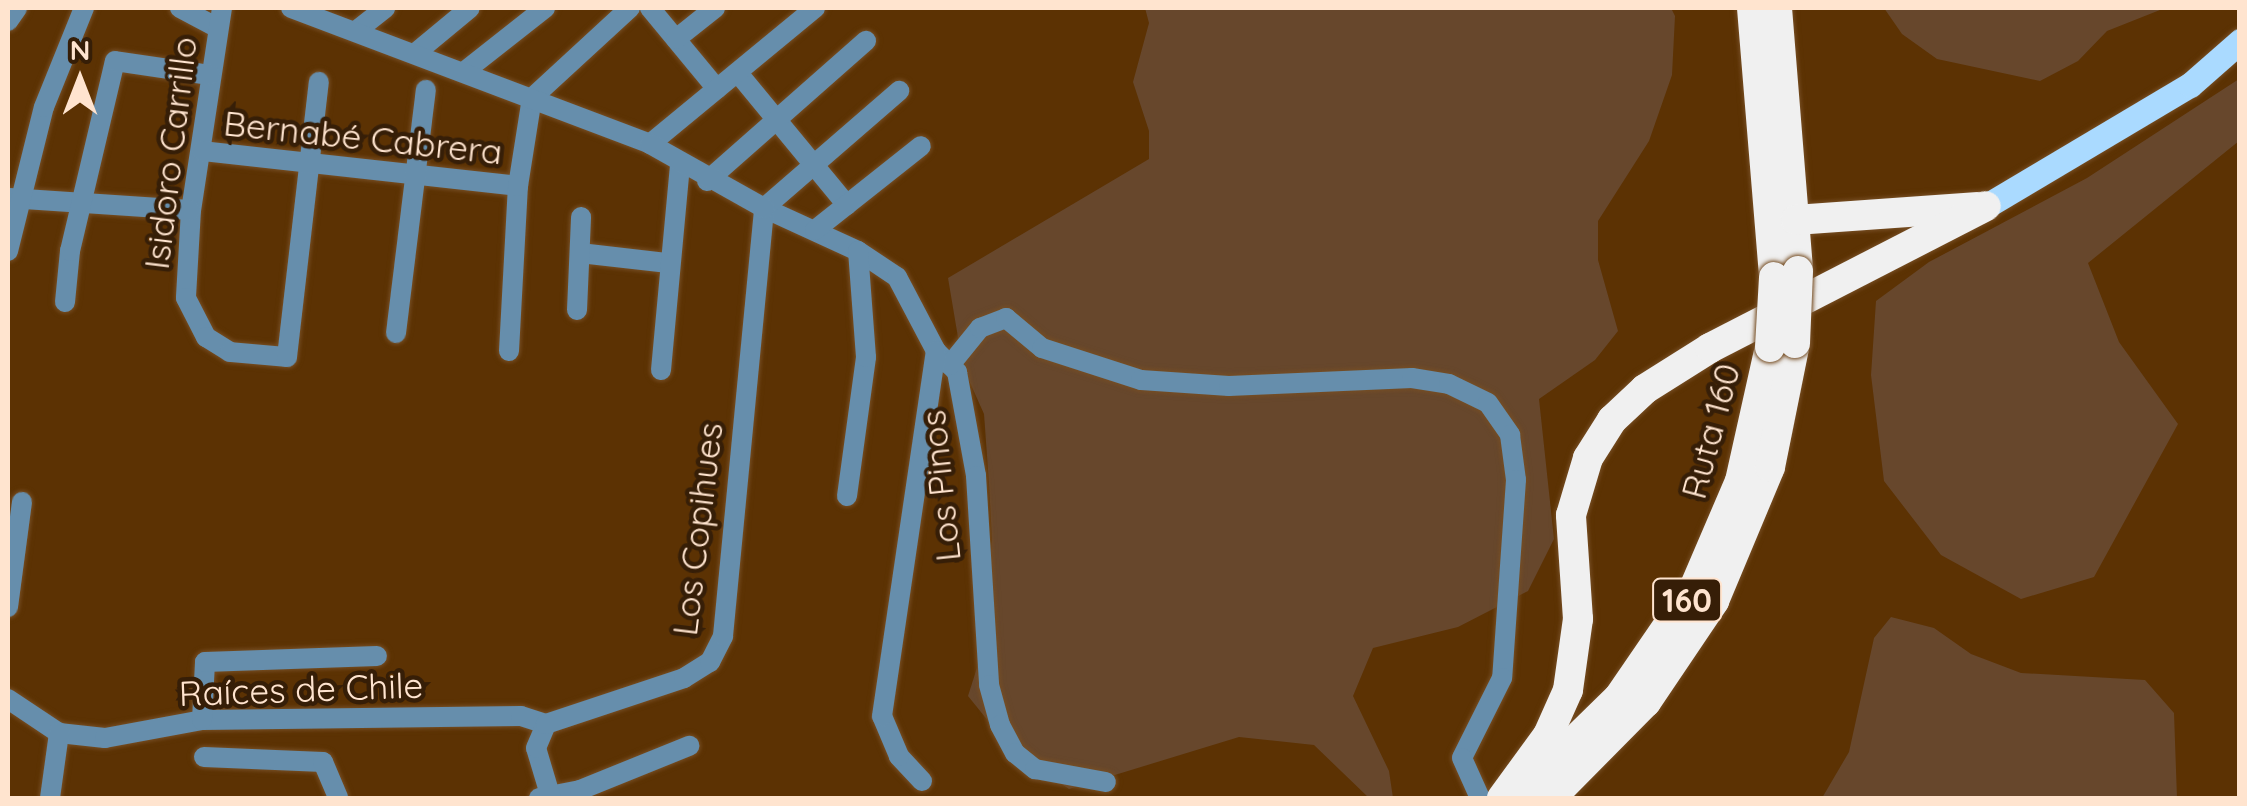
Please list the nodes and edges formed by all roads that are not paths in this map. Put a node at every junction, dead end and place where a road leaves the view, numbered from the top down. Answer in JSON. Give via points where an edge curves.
{"nodes":[{"id":1,"x":17,"y":8,"type":"edge"},
{"id":2,"x":84,"y":8,"type":"edge"},
{"id":3,"x":180,"y":8,"type":"edge"},
{"id":4,"x":296,"y":8,"type":"edge"},
{"id":5,"x":385,"y":8,"type":"edge"},
{"id":6,"x":470,"y":8,"type":"edge"},
{"id":7,"x":544,"y":8,"type":"edge"},
{"id":8,"x":630,"y":8,"type":"edge"},
{"id":9,"x":650,"y":8,"type":"edge"},
{"id":10,"x":715,"y":8,"type":"edge"},
{"id":11,"x":815,"y":8,"type":"edge"},
{"id":12,"x":1752,"y":8,"type":"edge"},
{"id":13,"x":1777,"y":8,"type":"edge"},
{"id":14,"x":219,"y":17,"type":"edge"},
{"id":15,"x":8,"y":21,"type":"edge"},
{"id":16,"x":356,"y":31,"type":"junction"},
{"id":17,"x":676,"y":39,"type":"junction"},
{"id":18,"x":866,"y":41,"type":"dead end"},
{"id":19,"x":2240,"y":41,"type":"edge"},
{"id":20,"x":418,"y":51,"type":"junction"},
{"id":21,"x":465,"y":71,"type":"junction"},
{"id":22,"x":738,"y":74,"type":"junction"},
{"id":23,"x":210,"y":75,"type":"junction"},
{"id":24,"x":318,"y":82,"type":"dead end"},
{"id":25,"x":717,"y":89,"type":"junction"},
{"id":26,"x":426,"y":90,"type":"dead end"},
{"id":27,"x":899,"y":92,"type":"dead end"},
{"id":28,"x":532,"y":98,"type":"junction"},
{"id":29,"x":775,"y":119,"type":"junction"},
{"id":30,"x":650,"y":144,"type":"junction"},
{"id":31,"x":921,"y":146,"type":"dead end"},
{"id":32,"x":202,"y":152,"type":"junction"},
{"id":33,"x":812,"y":164,"type":"junction"},
{"id":34,"x":308,"y":165,"type":"junction"},
{"id":35,"x":680,"y":165,"type":"junction"},
{"id":36,"x":412,"y":175,"type":"junction"},
{"id":37,"x":707,"y":181,"type":"junction"},
{"id":38,"x":518,"y":186,"type":"junction"},
{"id":39,"x":16,"y":198,"type":"edge"},
{"id":40,"x":83,"y":204,"type":"junction"},
{"id":41,"x":847,"y":205,"type":"junction"},
{"id":42,"x":1986,"y":206,"type":"junction"},
{"id":43,"x":764,"y":208,"type":"junction"},
{"id":44,"x":191,"y":210,"type":"junction"},
{"id":45,"x":581,"y":217,"type":"dead end"},
{"id":46,"x":1796,"y":220,"type":"junction"},
{"id":47,"x":815,"y":230,"type":"junction"},
{"id":48,"x":8,"y":251,"type":"edge"},
{"id":49,"x":858,"y":251,"type":"junction"},
{"id":50,"x":580,"y":252,"type":"junction"},
{"id":51,"x":668,"y":263,"type":"junction"},
{"id":52,"x":1786,"y":274,"type":"junction"},
{"id":53,"x":65,"y":302,"type":"dead end"},
{"id":54,"x":578,"y":310,"type":"dead end"},
{"id":55,"x":396,"y":333,"type":"dead end"},
{"id":56,"x":1782,"y":345,"type":"junction"},
{"id":57,"x":509,"y":351,"type":"dead end"},
{"id":58,"x":943,"y":358,"type":"junction"},
{"id":59,"x":660,"y":370,"type":"dead end"},
{"id":60,"x":848,"y":496,"type":"dead end"},
{"id":61,"x":22,"y":502,"type":"dead end"},
{"id":62,"x":8,"y":607,"type":"edge"},
{"id":63,"x":377,"y":656,"type":"dead end"},
{"id":64,"x":8,"y":699,"type":"edge"},
{"id":65,"x":202,"y":720,"type":"junction"},
{"id":66,"x":546,"y":724,"type":"junction"},
{"id":67,"x":59,"y":733,"type":"junction"},
{"id":68,"x":689,"y":746,"type":"dead end"},
{"id":69,"x":204,"y":757,"type":"dead end"},
{"id":70,"x":922,"y":781,"type":"dead end"},
{"id":71,"x":1106,"y":782,"type":"dead end"},
{"id":72,"x":50,"y":798,"type":"edge"},
{"id":73,"x":338,"y":798,"type":"edge"},
{"id":74,"x":546,"y":798,"type":"edge"},
{"id":75,"x":1480,"y":798,"type":"edge"},
{"id":76,"x":1502,"y":798,"type":"edge"},
{"id":77,"x":1511,"y":798,"type":"edge"},
{"id":78,"x":1550,"y":798,"type":"edge"}],
"edges":[{"from":1,"to":15,"type":"street"},
{"from":2,"to":39,"type":"street"},
{"from":3,"to":14,"type":"street"},
{"from":4,"to":16,"type":"street","name":"Los Pinos"},
{"from":5,"to":16,"type":"street"},
{"from":6,"to":20,"type":"street"},
{"from":7,"to":21,"type":"street"},
{"from":8,"to":28,"type":"street"},
{"from":9,"to":17,"type":"street"},
{"from":10,"to":17,"type":"street"},
{"from":11,"to":22,"type":"street"},
{"from":12,"to":52,"type":"highway","name":"Ruta 160","number":"160"},
{"from":13,"to":46,"type":"highway","name":"Ruta 160","number":"160"},
{"from":14,"to":23,"type":"street","name":"Isidoro Carrillo"},
{"from":16,"to":20,"type":"street","name":"Los Pinos"},
{"from":17,"to":25,"type":"street"},
{"from":18,"to":29,"type":"street"},
{"from":19,"to":42,"type":"main road","via":[[2190,85]]},
{"from":20,"to":21,"type":"street","name":"Los Pinos"},
{"from":21,"to":28,"type":"street","name":"Los Pinos"},
{"from":22,"to":25,"type":"street"},
{"from":22,"to":29,"type":"street"},
{"from":23,"to":32,"type":"street","name":"Isidoro Carrillo"},
{"from":23,"to":40,"type":"street","via":[[115,61]]},
{"from":24,"to":34,"type":"street"},
{"from":25,"to":30,"type":"street"},
{"from":26,"to":36,"type":"street"},
{"from":27,"to":33,"type":"street"},
{"from":28,"to":30,"type":"street","name":"Los Pinos"},
{"from":28,"to":38,"type":"street"},
{"from":29,"to":33,"type":"street"},
{"from":29,"to":37,"type":"street"},
{"from":30,"to":35,"type":"street","name":"Los Pinos"},
{"from":31,"to":41,"type":"street"},
{"from":32,"to":34,"type":"street","name":"Bernabé Cabrera"},
{"from":32,"to":44,"type":"street","name":"Isidoro Carrillo"},
{"from":33,"to":41,"type":"street"},
{"from":33,"to":43,"type":"street"},
{"from":34,"to":36,"type":"street","name":"Bernabé Cabrera"},
{"from":34,"to":44,"type":"street","name":"Isidoro Carrillo","via":[[286,357],[230,352],[206,337],[186,298]]},
{"from":35,"to":37,"type":"street","name":"Los Pinos"},
{"from":35,"to":51,"type":"street"},
{"from":36,"to":38,"type":"street","name":"Bernabé Cabrera"},
{"from":36,"to":55,"type":"street"},
{"from":37,"to":43,"type":"street","name":"Los Pinos"},
{"from":38,"to":57,"type":"street"},
{"from":39,"to":40,"type":"street"},
{"from":39,"to":48,"type":"street"},
{"from":40,"to":44,"type":"street"},
{"from":40,"to":53,"type":"street"},
{"from":41,"to":47,"type":"street"},
{"from":42,"to":46,"type":"highway"},
{"from":42,"to":76,"type":"highway","via":[[1710,348],[1645,389],[1612,420],[1588,458],[1571,516],[1578,619],[1568,690],[1548,736]]},
{"from":43,"to":47,"type":"street","name":"Los Pinos"},
{"from":43,"to":66,"type":"street","name":"Los Copihues","via":[[723,636],[710,662],[684,678]]},
{"from":45,"to":50,"type":"street"},
{"from":46,"to":52,"type":"highway","name":"Ruta 160","number":"160"},
{"from":47,"to":49,"type":"street","name":"Los Pinos"},
{"from":49,"to":58,"type":"street","name":"Los Pinos","via":[[897,277]]},
{"from":49,"to":60,"type":"street","via":[[866,357]]},
{"from":50,"to":51,"type":"street"},
{"from":50,"to":54,"type":"street"},
{"from":51,"to":59,"type":"street"},
{"from":52,"to":56,"type":"highway","name":"Ruta 160","number":"160","bridge":true},
{"from":56,"to":77,"type":"highway","name":"Ruta 160","number":"160","via":[[1740,481],[1686,602],[1608,710]]},
{"from":56,"to":78,"type":"highway","name":"Ruta 160","number":"160","via":[[1770,466],[1714,601],[1646,702]]},
{"from":58,"to":70,"type":"street","via":[[882,716],[898,756]]},
{"from":58,"to":71,"type":"street","name":"Los Pinos","via":[[961,383],[976,476],[988,685],[1000,725],[1015,753],[1035,769]]},
{"from":58,"to":75,"type":"street","via":[[980,328],[1006,318],[1042,348],[1141,380],[1229,386],[1412,378],[1449,384],[1488,403],[1510,435],[1516,480],[1502,678],[1462,758]]},
{"from":61,"to":62,"type":"street"},
{"from":63,"to":65,"type":"street","via":[[204,662]]},
{"from":64,"to":67,"type":"street","name":"Raíces de Chile"},
{"from":65,"to":66,"type":"street","name":"Raíces de Chile","via":[[522,716]]},
{"from":65,"to":67,"type":"street","name":"Raíces de Chile","via":[[105,738]]},
{"from":66,"to":74,"type":"street","via":[[536,748]]},
{"from":67,"to":72,"type":"street"},
{"from":68,"to":74,"type":"street"},
{"from":69,"to":73,"type":"street","via":[[323,762]]}]}
